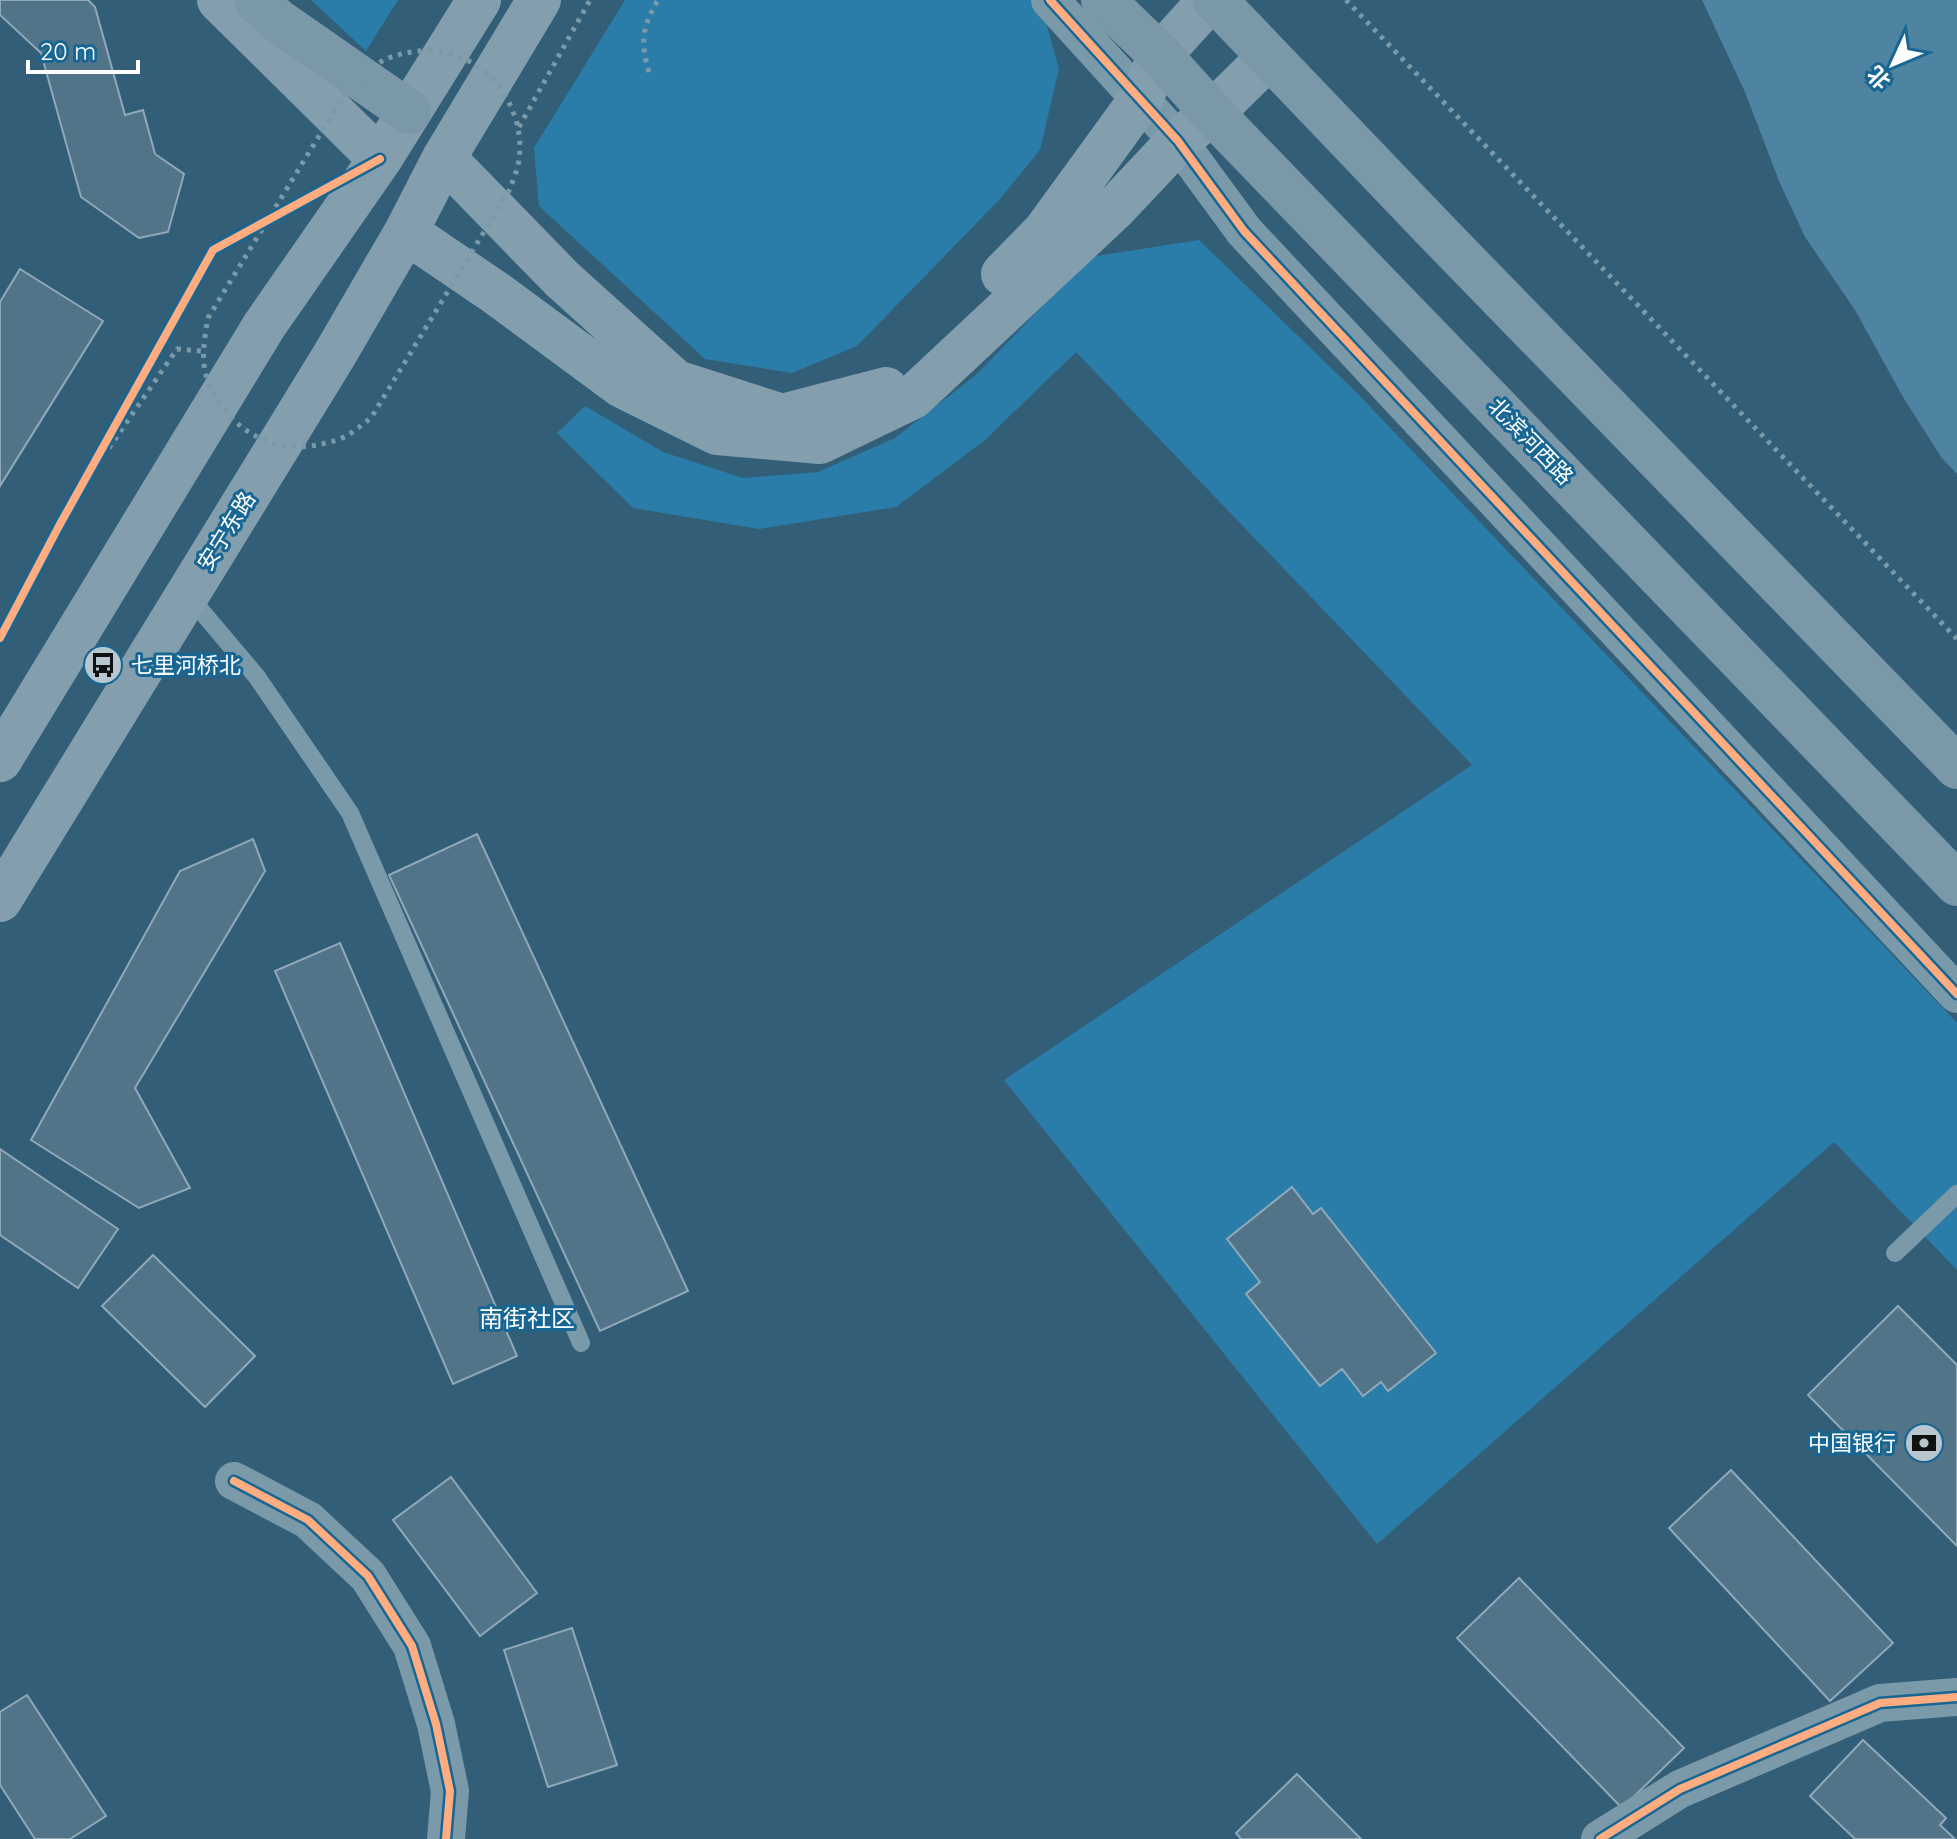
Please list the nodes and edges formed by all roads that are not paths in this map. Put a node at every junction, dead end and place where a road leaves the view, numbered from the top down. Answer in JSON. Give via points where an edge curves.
{"nodes":[{"id":1,"x":219,"y":0,"type":"edge"},
{"id":2,"x":256,"y":0,"type":"edge"},
{"id":3,"x":479,"y":0,"type":"edge"},
{"id":4,"x":539,"y":0,"type":"edge"},
{"id":5,"x":1050,"y":0,"type":"edge"},
{"id":6,"x":1103,"y":0,"type":"edge"},
{"id":7,"x":1212,"y":0,"type":"edge"},
{"id":8,"x":1160,"y":55,"type":"junction"},
{"id":9,"x":1269,"y":57,"type":"junction"},
{"id":10,"x":1141,"y":99,"type":"junction"},
{"id":11,"x":409,"y":112,"type":"junction"},
{"id":12,"x":1212,"y":113,"type":"junction"},
{"id":13,"x":1178,"y":141,"type":"junction"},
{"id":14,"x":444,"y":158,"type":"junction"},
{"id":15,"x":380,"y":159,"type":"junction"},
{"id":16,"x":406,"y":232,"type":"junction"},
{"id":17,"x":187,"y":594,"type":"junction"},
{"id":18,"x":0,"y":760,"type":"edge"},
{"id":19,"x":1957,"y":767,"type":"edge"},
{"id":20,"x":1957,"y":884,"type":"edge"},
{"id":21,"x":0,"y":900,"type":"edge"},
{"id":22,"x":1957,"y":994,"type":"edge"},
{"id":23,"x":1957,"y":1194,"type":"edge"},
{"id":24,"x":1895,"y":1253,"type":"dead end"},
{"id":25,"x":581,"y":1343,"type":"dead end"},
{"id":26,"x":234,"y":1481,"type":"dead end"},
{"id":27,"x":1957,"y":1697,"type":"edge"},
{"id":28,"x":446,"y":1839,"type":"edge"},
{"id":29,"x":1600,"y":1839,"type":"edge"}],
"edges":[{"from":1,"to":15,"type":"main road"},
{"from":2,"to":11,"type":"main road"},
{"from":3,"to":11,"type":"main road"},
{"from":4,"to":14,"type":"main road","name":"安宁东路"},
{"from":5,"to":10,"type":"street"},
{"from":6,"to":8,"type":"main road","name":"北滨河西路"},
{"from":7,"to":8,"type":"main road"},
{"from":7,"to":9,"type":"main road"},
{"from":8,"to":10,"type":"main road"},
{"from":8,"to":12,"type":"main road","name":"北滨河西路"},
{"from":9,"to":12,"type":"main road"},
{"from":9,"to":19,"type":"main road"},
{"from":10,"to":13,"type":"street"},
{"from":10,"to":14,"type":"main road","via":[[1045,231],[891,388],[782,416],[676,382],[562,279]]},
{"from":11,"to":15,"type":"main road"},
{"from":12,"to":13,"type":"main road"},
{"from":12,"to":20,"type":"main road","name":"北滨河西路"},
{"from":13,"to":16,"type":"main road","via":[[1115,208],[913,397],[820,442],[717,433],[622,386]]},
{"from":13,"to":22,"type":"street","via":[[1244,231]]},
{"from":14,"to":16,"type":"main road","name":"安宁东路"},
{"from":15,"to":18,"type":"main road","via":[[264,326]]},
{"from":16,"to":17,"type":"main road","name":"安宁东路"},
{"from":17,"to":21,"type":"main road","name":"安宁东路"},
{"from":17,"to":25,"type":"lane","via":[[257,677],[350,813]]},
{"from":23,"to":24,"type":"lane"},
{"from":26,"to":28,"type":"street","via":[[308,1520],[368,1576],[412,1646],[450,1791]]},
{"from":27,"to":29,"type":"street","via":[[1880,1703],[1680,1789]]}]}
